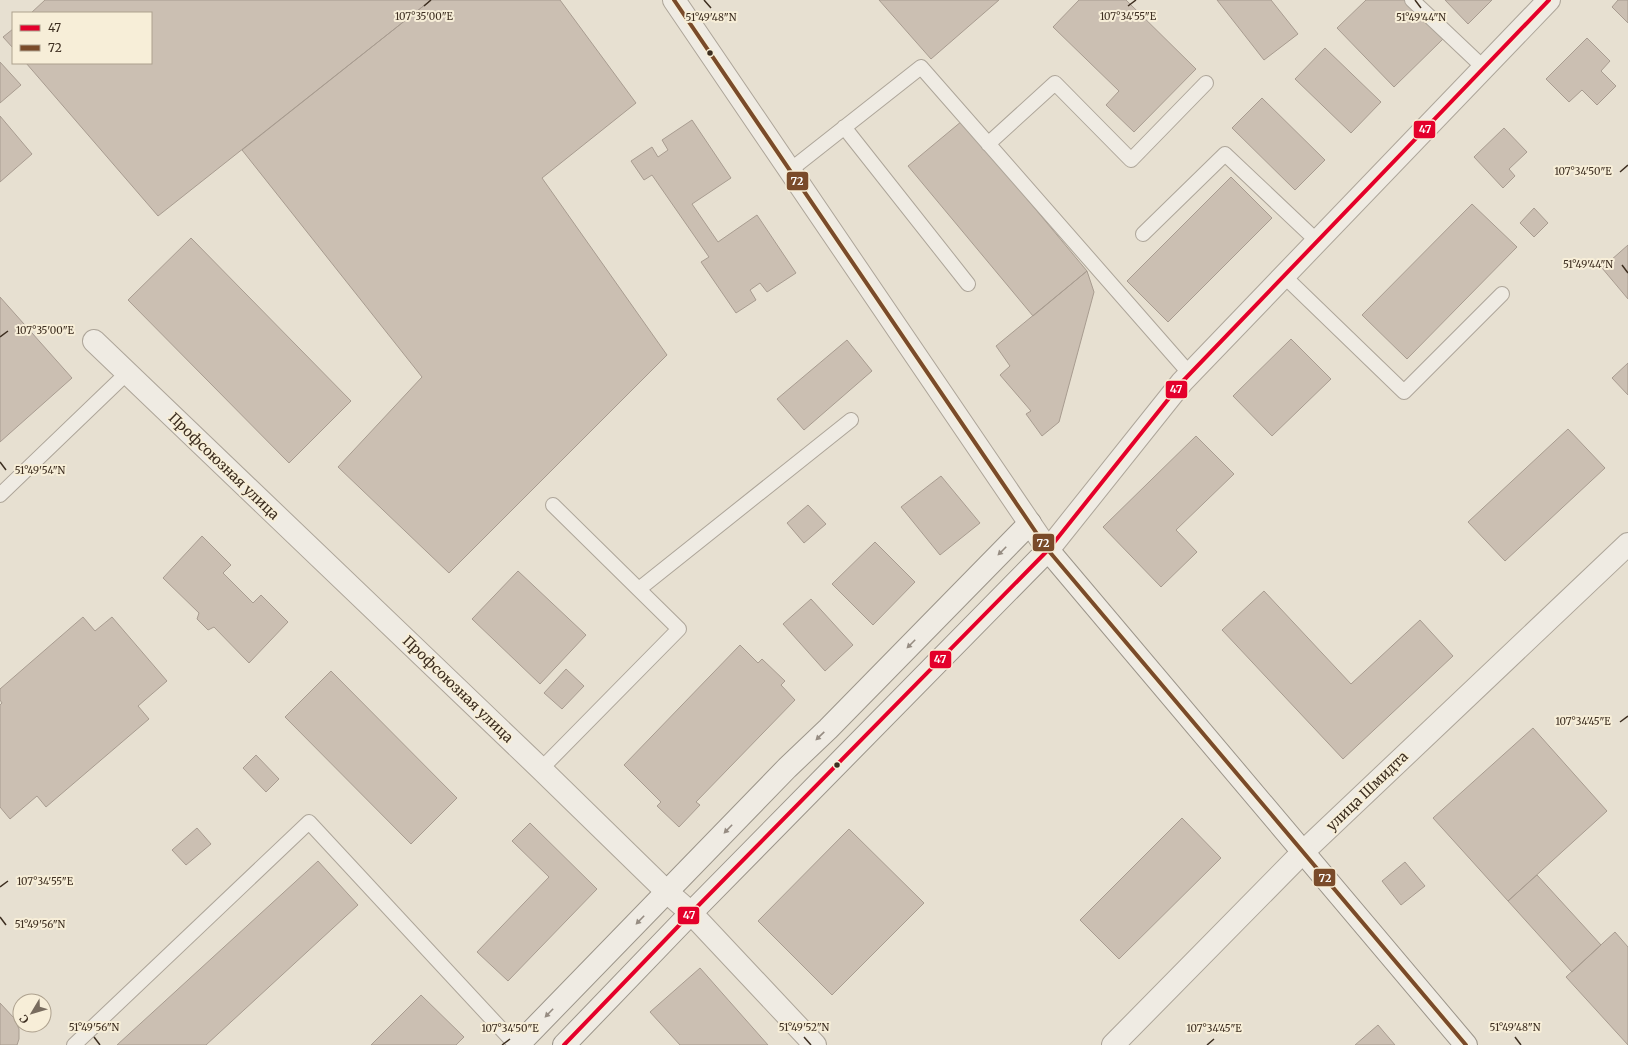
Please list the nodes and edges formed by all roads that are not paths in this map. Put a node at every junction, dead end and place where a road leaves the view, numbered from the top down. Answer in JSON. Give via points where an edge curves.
{"nodes":[{"id":1,"x":674,"y":0,"type":"edge"},
{"id":2,"x":1412,"y":0,"type":"edge"},
{"id":3,"x":1549,"y":0,"type":"edge"},
{"id":4,"x":1484,"y":68,"type":"junction"},
{"id":5,"x":1206,"y":83,"type":"dead end"},
{"id":6,"x":844,"y":128,"type":"junction"},
{"id":7,"x":988,"y":144,"type":"junction"},
{"id":8,"x":789,"y":171,"type":"junction"},
{"id":9,"x":1143,"y":234,"type":"dead end"},
{"id":10,"x":1317,"y":242,"type":"junction"},
{"id":11,"x":1284,"y":276,"type":"junction"},
{"id":12,"x":968,"y":284,"type":"dead end"},
{"id":13,"x":1502,"y":294,"type":"dead end"},
{"id":14,"x":94,"y":341,"type":"dead end"},
{"id":15,"x":127,"y":373,"type":"junction"},
{"id":16,"x":1190,"y":374,"type":"junction"},
{"id":17,"x":851,"y":420,"type":"dead end"},
{"id":18,"x":0,"y":495,"type":"edge"},
{"id":19,"x":553,"y":505,"type":"dead end"},
{"id":20,"x":1030,"y":523,"type":"junction"},
{"id":21,"x":1628,"y":544,"type":"edge"},
{"id":22,"x":1048,"y":550,"type":"junction"},
{"id":23,"x":639,"y":589,"type":"junction"},
{"id":24,"x":541,"y":769,"type":"junction"},
{"id":25,"x":1304,"y":852,"type":"junction"},
{"id":26,"x":667,"y":892,"type":"junction"},
{"id":27,"x":691,"y":913,"type":"junction"},
{"id":28,"x":74,"y":1045,"type":"edge"},
{"id":29,"x":517,"y":1045,"type":"edge"},
{"id":30,"x":564,"y":1045,"type":"edge"},
{"id":31,"x":815,"y":1045,"type":"edge"},
{"id":32,"x":1113,"y":1045,"type":"edge"},
{"id":33,"x":1466,"y":1045,"type":"edge"}],
"edges":[{"from":1,"to":8,"type":"street"},
{"from":2,"to":4,"type":"lane"},
{"from":3,"to":4,"type":"street"},
{"from":4,"to":10,"type":"street"},
{"from":5,"to":7,"type":"lane","via":[[1132,160],[1055,83]]},
{"from":6,"to":7,"type":"lane","via":[[921,67]]},
{"from":6,"to":8,"type":"lane"},
{"from":6,"to":12,"type":"lane"},
{"from":7,"to":16,"type":"lane"},
{"from":8,"to":20,"type":"street"},
{"from":9,"to":10,"type":"lane","via":[[1225,154]]},
{"from":10,"to":11,"type":"street"},
{"from":11,"to":13,"type":"lane","via":[[1404,392]]},
{"from":11,"to":16,"type":"street"},
{"from":14,"to":15,"type":"street","name":"Профсоюзная улица"},
{"from":15,"to":18,"type":"lane"},
{"from":15,"to":24,"type":"street","name":"Профсоюзная улица"},
{"from":16,"to":22,"type":"street"},
{"from":17,"to":23,"type":"lane"},
{"from":19,"to":23,"type":"lane"},
{"from":20,"to":22,"type":"street"},
{"from":20,"to":26,"type":"street","one_way":true},
{"from":21,"to":25,"type":"street","name":"улица Шмидта"},
{"from":22,"to":25,"type":"street"},
{"from":22,"to":27,"type":"street"},
{"from":23,"to":24,"type":"lane","via":[[679,629]]},
{"from":24,"to":26,"type":"street","name":"Профсоюзная улица"},
{"from":25,"to":32,"type":"street","name":"улица Шмидта"},
{"from":25,"to":33,"type":"street"},
{"from":26,"to":27,"type":"street","name":"Профсоюзная улица"},
{"from":26,"to":29,"type":"street","one_way":true},
{"from":27,"to":30,"type":"street"},
{"from":27,"to":31,"type":"street","name":"Профсоюзная улица"},
{"from":28,"to":29,"type":"lane","via":[[309,822]]}]}
